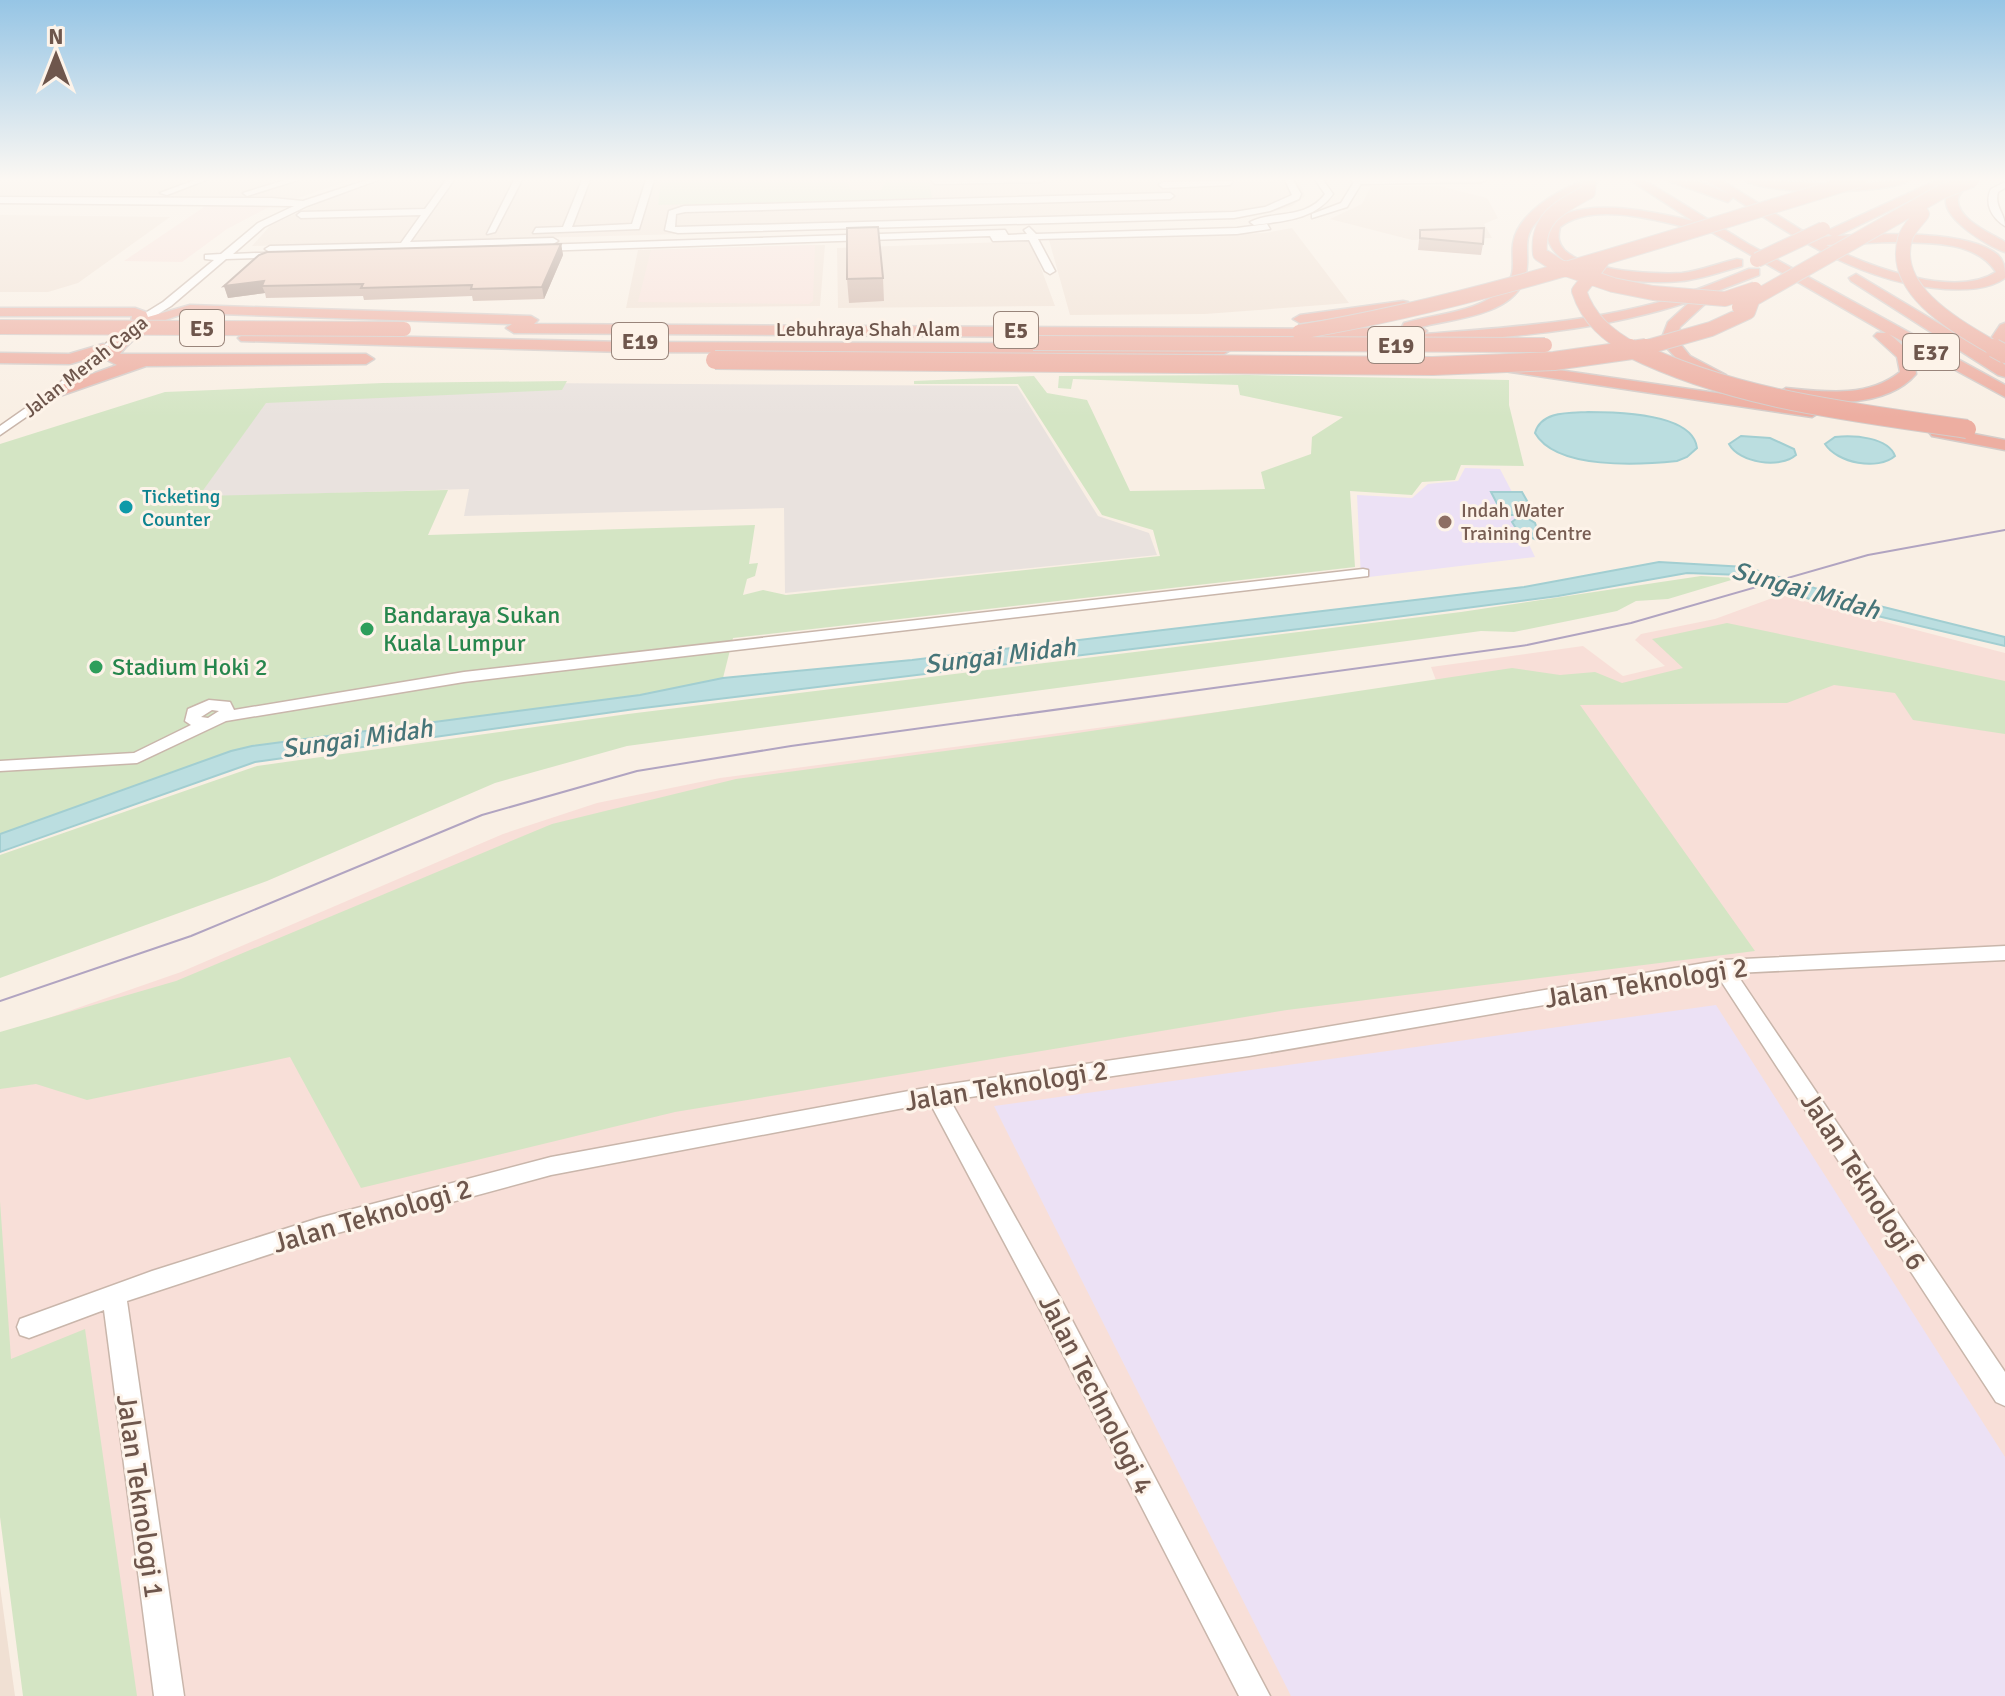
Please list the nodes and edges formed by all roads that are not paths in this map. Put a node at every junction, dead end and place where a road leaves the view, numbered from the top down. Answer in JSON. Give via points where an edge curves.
{"nodes":[{"id":1,"x":213,"y":259,"type":"edge"},
{"id":2,"x":215,"y":259,"type":"edge"},
{"id":3,"x":1044,"y":259,"type":"edge"},
{"id":4,"x":1515,"y":259,"type":"edge"},
{"id":5,"x":1520,"y":259,"type":"edge"},
{"id":6,"x":1548,"y":259,"type":"edge"},
{"id":7,"x":1572,"y":259,"type":"edge"},
{"id":8,"x":1600,"y":259,"type":"edge"},
{"id":9,"x":1603,"y":259,"type":"edge"},
{"id":10,"x":1764,"y":259,"type":"edge"},
{"id":11,"x":1765,"y":259,"type":"edge"},
{"id":12,"x":1790,"y":259,"type":"edge"},
{"id":13,"x":1822,"y":259,"type":"edge"},
{"id":14,"x":1824,"y":259,"type":"edge"},
{"id":15,"x":1844,"y":259,"type":"edge"},
{"id":16,"x":1900,"y":259,"type":"edge"},
{"id":17,"x":1994,"y":259,"type":"edge"},
{"id":18,"x":1752,"y":265,"type":"junction"},
{"id":19,"x":1519,"y":267,"type":"junction"},
{"id":20,"x":1803,"y":270,"type":"junction"},
{"id":21,"x":1050,"y":271,"type":"dead end"},
{"id":22,"x":185,"y":288,"type":"junction"},
{"id":23,"x":1703,"y":293,"type":"junction"},
{"id":24,"x":1452,"y":298,"type":"junction"},
{"id":25,"x":1752,"y":301,"type":"junction"},
{"id":26,"x":118,"y":311,"type":"junction"},
{"id":27,"x":0,"y":312,"type":"edge"},
{"id":28,"x":240,"y":312,"type":"junction"},
{"id":29,"x":1857,"y":313,"type":"junction"},
{"id":30,"x":432,"y":318,"type":"junction"},
{"id":31,"x":138,"y":322,"type":"junction"},
{"id":32,"x":0,"y":327,"type":"edge"},
{"id":33,"x":641,"y":327,"type":"junction"},
{"id":34,"x":2005,"y":328,"type":"edge"},
{"id":35,"x":404,"y":329,"type":"junction"},
{"id":36,"x":1390,"y":333,"type":"junction"},
{"id":37,"x":0,"y":336,"type":"edge"},
{"id":38,"x":246,"y":338,"type":"junction"},
{"id":39,"x":1036,"y":340,"type":"junction"},
{"id":40,"x":625,"y":347,"type":"junction"},
{"id":41,"x":103,"y":349,"type":"junction"},
{"id":42,"x":1085,"y":350,"type":"junction"},
{"id":43,"x":2005,"y":354,"type":"edge"},
{"id":44,"x":0,"y":358,"type":"edge"},
{"id":45,"x":404,"y":359,"type":"junction"},
{"id":46,"x":190,"y":362,"type":"junction"},
{"id":47,"x":2005,"y":372,"type":"edge"},
{"id":48,"x":46,"y":384,"type":"junction"},
{"id":49,"x":2005,"y":392,"type":"edge"},
{"id":50,"x":0,"y":419,"type":"edge"},
{"id":51,"x":0,"y":431,"type":"edge"},
{"id":52,"x":2005,"y":438,"type":"edge"},
{"id":53,"x":2005,"y":445,"type":"edge"},
{"id":54,"x":1363,"y":573,"type":"dead end"},
{"id":55,"x":0,"y":766,"type":"edge"},
{"id":56,"x":2005,"y":953,"type":"edge"},
{"id":57,"x":1722,"y":967,"type":"junction"},
{"id":58,"x":936,"y":1094,"type":"junction"},
{"id":59,"x":114,"y":1296,"type":"junction"},
{"id":60,"x":29,"y":1327,"type":"dead end"},
{"id":61,"x":2005,"y":1394,"type":"edge"},
{"id":62,"x":169,"y":1696,"type":"edge"},
{"id":63,"x":1255,"y":1696,"type":"edge"}],
"edges":[{"from":1,"to":26,"type":"street","name":"Jalan Merah Caga","via":[[149,305]]},
{"from":2,"to":22,"type":"street","name":"Jalan Merah Caga"},
{"from":3,"to":21,"type":"street"},
{"from":4,"to":19,"type":"highway"},
{"from":5,"to":19,"type":"highway"},
{"from":6,"to":20,"type":"highway","bridge":true,"via":[[1613,285],[1725,299]]},
{"from":7,"to":18,"type":"highway","via":[[1612,273],[1673,277]]},
{"from":8,"to":24,"type":"highway","number":"E19","bridge":true},
{"from":9,"to":52,"type":"highway","bridge":true,"via":[[1579,291],[1589,317],[1659,361],[1733,388]]},
{"from":10,"to":29,"type":"highway","number":"E37"},
{"from":11,"to":18,"type":"highway","name":"Lebuhraya Shah Alam","number":"E5"},
{"from":12,"to":47,"type":"highway","number":"E37"},
{"from":13,"to":20,"type":"highway","number":"E19","bridge":true},
{"from":14,"to":47,"type":"highway"},
{"from":15,"to":17,"type":"highway","via":[[1878,274],[1962,285],[1991,281],[2003,273]]},
{"from":16,"to":43,"type":"highway","bridge":true,"via":[[1914,287],[1969,334]]},
{"from":18,"to":23,"type":"highway","name":"Lebuhraya Shah Alam","number":"E5"},
{"from":18,"to":36,"type":"highway","name":"Lebuhraya Shah Alam","number":"E5","via":[[1656,298],[1595,312]]},
{"from":19,"to":36,"type":"highway","via":[[1514,286],[1490,304]]},
{"from":20,"to":25,"type":"highway","number":"E19","bridge":true},
{"from":22,"to":28,"type":"highway","via":[[203,305]]},
{"from":22,"to":31,"type":"street","name":"Jalan Merah Caga"},
{"from":23,"to":29,"type":"highway","via":[[1700,304],[1673,325],[1669,340],[1676,353],[1718,377],[1788,393],[1862,393],[1886,388],[1908,374],[1905,356]]},
{"from":23,"to":42,"type":"highway","name":"Lebuhraya Shah Alam","number":"E5","via":[[1638,312],[1512,332],[1255,348]]},
{"from":24,"to":30,"type":"highway","bridge":true,"via":[[1307,318]]},
{"from":24,"to":39,"type":"highway","number":"E19","bridge":true,"via":[[1370,320],[1277,334]]},
{"from":25,"to":39,"type":"highway","number":"E19","bridge":true,"via":[[1664,333],[1572,344]]},
{"from":25,"to":45,"type":"highway","bridge":true,"via":[[1748,312],[1683,340],[1603,356],[1506,364]]},
{"from":26,"to":27,"type":"highway"},
{"from":26,"to":31,"type":"highway","via":[[141,315]]},
{"from":28,"to":30,"type":"highway"},
{"from":28,"to":46,"type":"highway","via":[[190,309],[161,314],[111,356],[122,361]]},
{"from":29,"to":49,"type":"highway","number":"E37"},
{"from":30,"to":33,"type":"highway","via":[[598,321]]},
{"from":31,"to":41,"type":"street","name":"Jalan Merah Caga"},
{"from":32,"to":35,"type":"highway","number":"E5","bridge":true},
{"from":33,"to":35,"type":"highway","number":"E5"},
{"from":33,"to":36,"type":"highway","name":"Lebuhraya Shah Alam","number":"E5"},
{"from":34,"to":43,"type":"highway","via":[[2000,337]]},
{"from":35,"to":39,"type":"highway","number":"E19"},
{"from":37,"to":38,"type":"highway","name":"Lebuhraya Shah Alam","number":"E5"},
{"from":38,"to":39,"type":"highway","number":"E19"},
{"from":38,"to":40,"type":"highway","name":"Lebuhraya Shah Alam","number":"E5"},
{"from":40,"to":42,"type":"highway","name":"Lebuhraya Shah Alam","number":"E5"},
{"from":40,"to":45,"type":"highway"},
{"from":41,"to":44,"type":"highway","via":[[70,359]]},
{"from":41,"to":48,"type":"street","name":"Jalan Merah Caga"},
{"from":42,"to":53,"type":"highway","via":[[1138,358],[1379,359],[1524,369]]},
{"from":44,"to":48,"type":"highway","via":[[28,363]]},
{"from":45,"to":46,"type":"highway"},
{"from":46,"to":48,"type":"highway","via":[[122,367]]},
{"from":48,"to":50,"type":"street","name":"Jalan Merah Caga"},
{"from":48,"to":51,"type":"street","name":"Jalan Merah Caga"},
{"from":54,"to":55,"type":"street","via":[[464,677],[226,716],[224,705],[203,707],[191,718],[206,724],[137,758]]},
{"from":56,"to":57,"type":"street","name":"Jalan Teknologi 2"},
{"from":57,"to":58,"type":"street","name":"Jalan Teknologi 2","via":[[1249,1048]]},
{"from":57,"to":61,"type":"street","name":"Jalan Teknologi 6"},
{"from":58,"to":59,"type":"street","name":"Jalan Teknologi 2","via":[[551,1166],[319,1228]]},
{"from":58,"to":63,"type":"street","name":"Jalan Technologi 4"},
{"from":59,"to":60,"type":"street","name":"Jalan Teknologi 2"},
{"from":59,"to":62,"type":"street","name":"Jalan Teknologi 1"}]}
